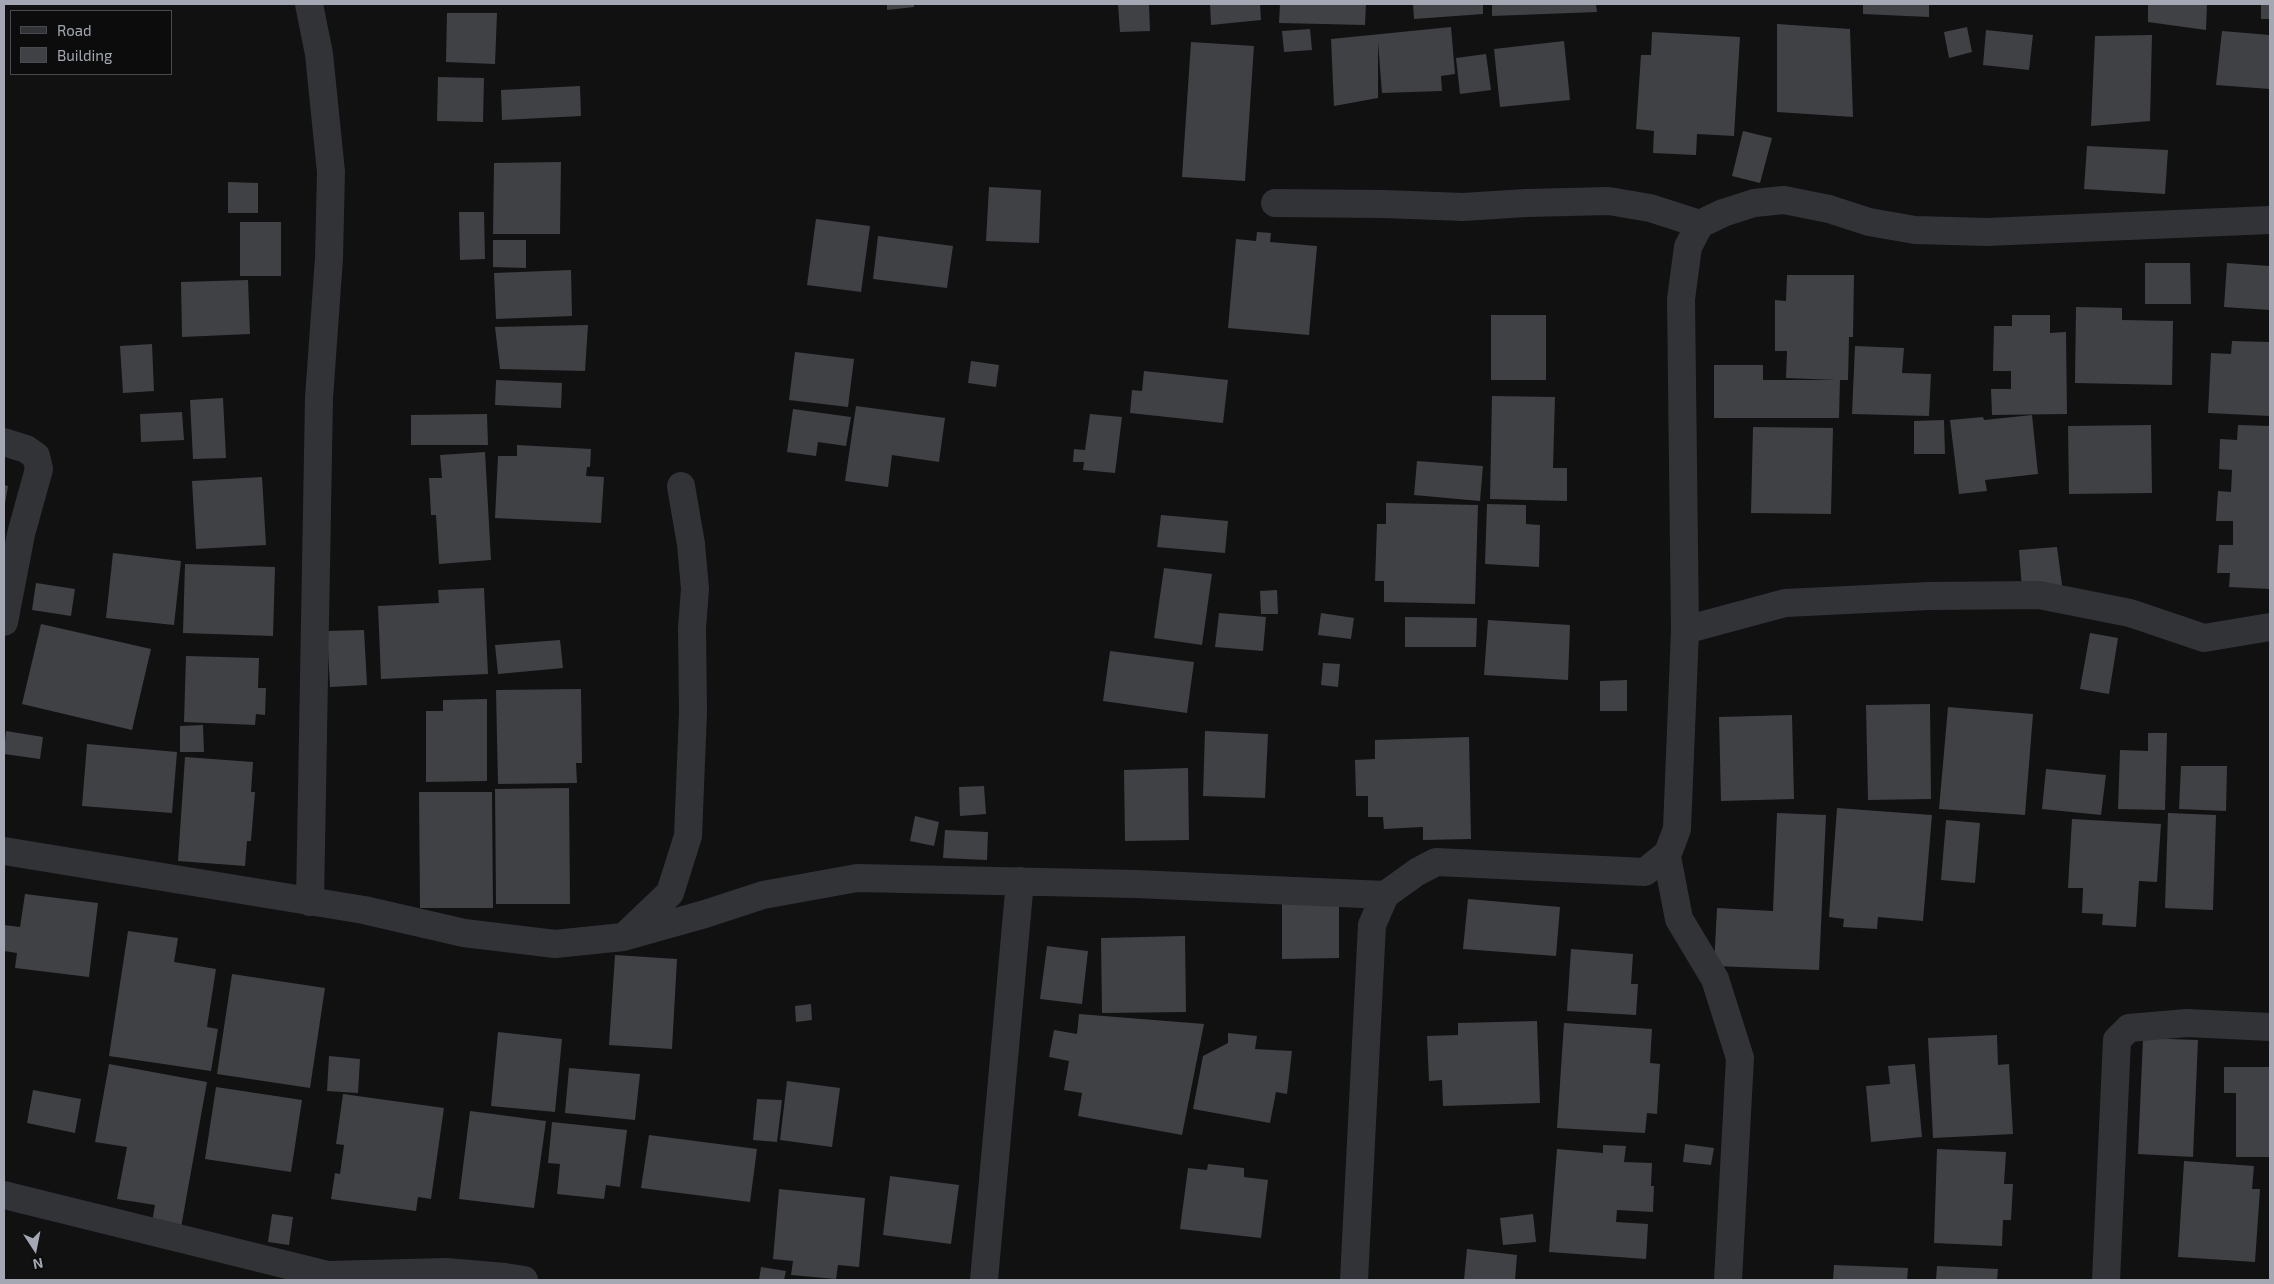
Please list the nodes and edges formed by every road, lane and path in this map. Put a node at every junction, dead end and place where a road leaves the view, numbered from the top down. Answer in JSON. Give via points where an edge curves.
{"nodes":[{"id":1,"x":309,"y":4,"type":"edge"},
{"id":2,"x":1276,"y":203,"type":"dead end"},
{"id":3,"x":2270,"y":220,"type":"edge"},
{"id":4,"x":1700,"y":224,"type":"junction"},
{"id":5,"x":4,"y":442,"type":"edge"},
{"id":6,"x":681,"y":486,"type":"dead end"},
{"id":7,"x":4,"y":622,"type":"edge"},
{"id":8,"x":2270,"y":627,"type":"edge"},
{"id":9,"x":1685,"y":630,"type":"junction"},
{"id":10,"x":4,"y":852,"type":"edge"},
{"id":11,"x":1668,"y":862,"type":"dead end"},
{"id":12,"x":1020,"y":881,"type":"junction"},
{"id":13,"x":1385,"y":895,"type":"junction"},
{"id":14,"x":310,"y":902,"type":"junction"},
{"id":15,"x":623,"y":937,"type":"junction"},
{"id":16,"x":2270,"y":1027,"type":"edge"},
{"id":17,"x":4,"y":1195,"type":"edge"},
{"id":18,"x":327,"y":1278,"type":"edge"},
{"id":19,"x":524,"y":1280,"type":"edge"},
{"id":20,"x":984,"y":1280,"type":"edge"},
{"id":21,"x":1354,"y":1280,"type":"edge"},
{"id":22,"x":1728,"y":1280,"type":"edge"},
{"id":23,"x":2106,"y":1280,"type":"edge"}],
"edges":[{"from":1,"to":14,"type":"street","via":[[319,54],[331,172],[329,258],[319,398]]},
{"from":2,"to":4,"type":"street","via":[[1463,207],[1609,201],[1650,208]]},
{"from":3,"to":4,"type":"street","via":[[1988,232],[1915,230],[1784,200],[1754,203]]},
{"from":4,"to":9,"type":"street","via":[[1688,247],[1682,299]]},
{"from":5,"to":7,"type":"street","via":[[36,456],[40,470],[21,534]]},
{"from":6,"to":15,"type":"street","via":[[695,589],[688,836],[670,894]]},
{"from":8,"to":9,"type":"street","via":[[2204,638],[2130,613],[2039,595],[1784,603]]},
{"from":9,"to":13,"type":"street","via":[[1677,828],[1668,853],[1645,872],[1436,862]]},
{"from":10,"to":14,"type":"street"},
{"from":11,"to":22,"type":"street","via":[[1679,919],[1715,979],[1740,1058]]},
{"from":12,"to":13,"type":"street"},
{"from":12,"to":15,"type":"street","via":[[857,878],[763,895]]},
{"from":12,"to":20,"type":"street"},
{"from":13,"to":21,"type":"street","via":[[1372,925]]},
{"from":14,"to":15,"type":"street","via":[[364,910],[464,933],[555,944]]},
{"from":16,"to":23,"type":"street","via":[[2187,1023],[2130,1028],[2117,1040]]},
{"from":17,"to":18,"type":"street"},
{"from":18,"to":19,"type":"street","via":[[446,1272]]}]}
